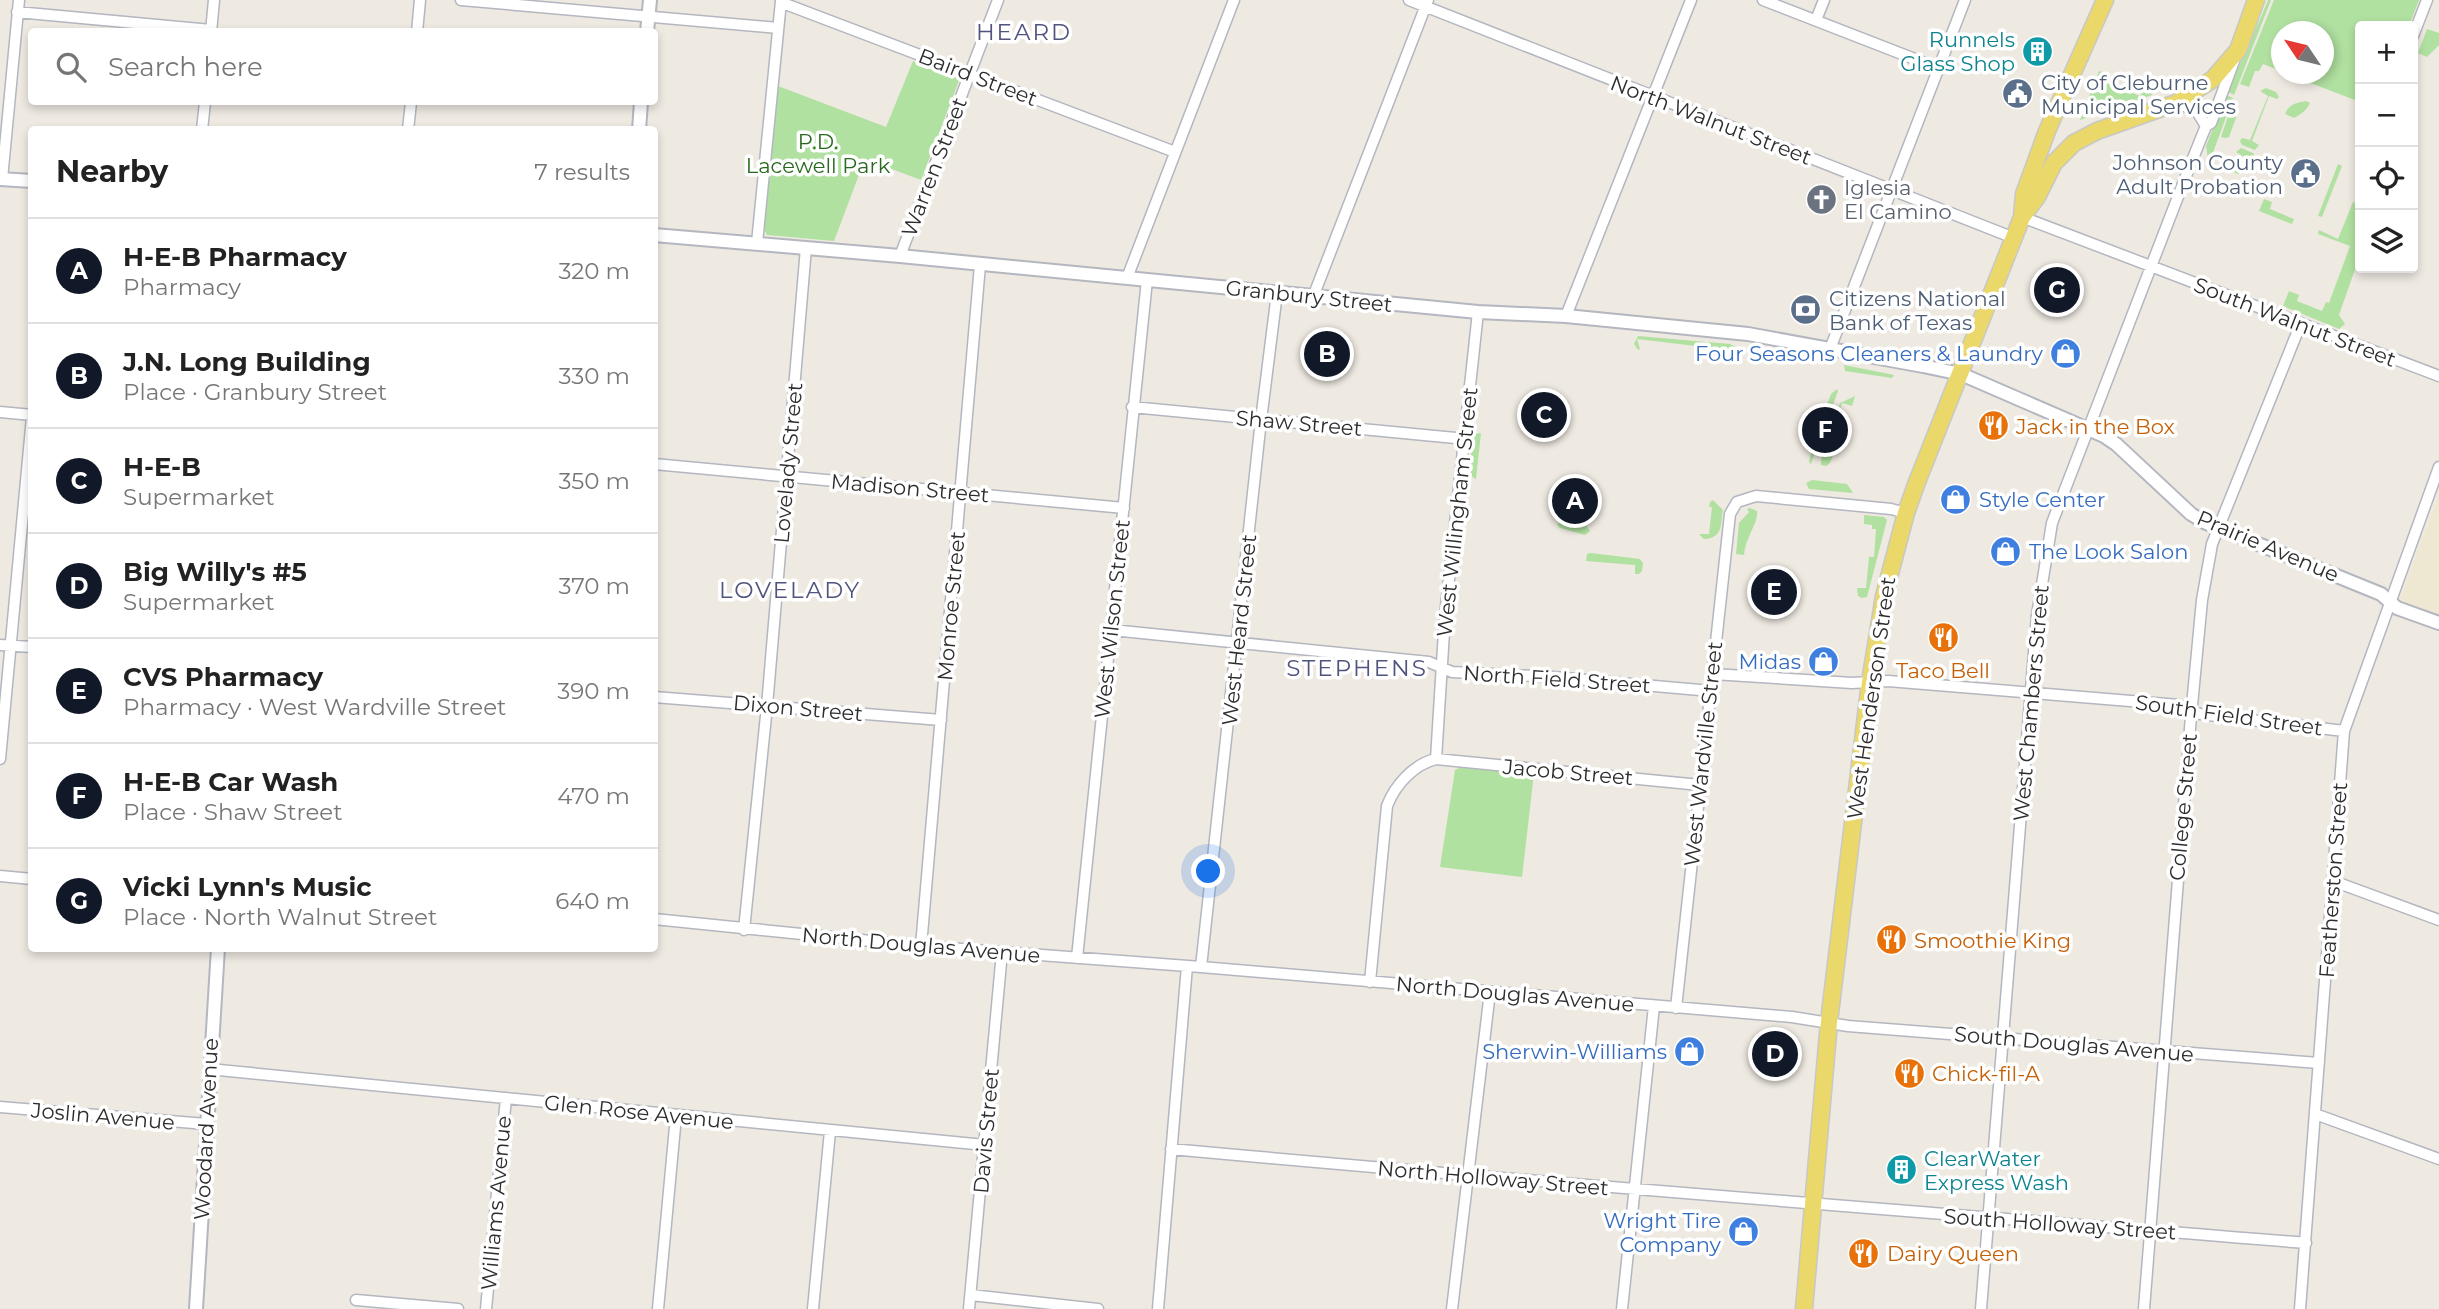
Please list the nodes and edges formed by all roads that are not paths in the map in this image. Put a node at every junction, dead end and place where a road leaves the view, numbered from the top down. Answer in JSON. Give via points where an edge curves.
{"nodes":[{"id":1,"x":19,"y":0,"type":"edge"},
{"id":2,"x":215,"y":0,"type":"edge"},
{"id":3,"x":420,"y":0,"type":"edge"},
{"id":4,"x":461,"y":0,"type":"edge"},
{"id":5,"x":650,"y":0,"type":"edge"},
{"id":6,"x":998,"y":0,"type":"edge"},
{"id":7,"x":1234,"y":0,"type":"edge"},
{"id":8,"x":1409,"y":0,"type":"edge"},
{"id":9,"x":1691,"y":0,"type":"edge"},
{"id":10,"x":1763,"y":0,"type":"edge"},
{"id":11,"x":1824,"y":0,"type":"edge"},
{"id":12,"x":1965,"y":0,"type":"edge"},
{"id":13,"x":2105,"y":0,"type":"edge"},
{"id":14,"x":2256,"y":0,"type":"edge"},
{"id":15,"x":2427,"y":0,"type":"edge"},
{"id":16,"x":781,"y":2,"type":"edge"},
{"id":17,"x":1427,"y":4,"type":"edge"},
{"id":18,"x":17,"y":12,"type":"junction"},
{"id":19,"x":649,"y":15,"type":"junction"},
{"id":20,"x":1816,"y":20,"type":"junction"},
{"id":21,"x":2418,"y":23,"type":"edge"},
{"id":22,"x":180,"y":28,"type":"edge"},
{"id":23,"x":211,"y":28,"type":"edge"},
{"id":24,"x":417,"y":28,"type":"edge"},
{"id":25,"x":647,"y":28,"type":"edge"},
{"id":26,"x":778,"y":28,"type":"junction"},
{"id":27,"x":2238,"y":50,"type":"junction"},
{"id":28,"x":1938,"y":68,"type":"junction"},
{"id":29,"x":970,"y":73,"type":"junction"},
{"id":30,"x":1653,"y":97,"type":"junction"},
{"id":31,"x":2176,"y":103,"type":"junction"},
{"id":32,"x":205,"y":105,"type":"edge"},
{"id":33,"x":411,"y":105,"type":"edge"},
{"id":34,"x":641,"y":105,"type":"edge"},
{"id":35,"x":202,"y":126,"type":"edge"},
{"id":36,"x":408,"y":126,"type":"edge"},
{"id":37,"x":639,"y":126,"type":"edge"},
{"id":38,"x":2206,"y":126,"type":"junction"},
{"id":39,"x":1175,"y":152,"type":"junction"},
{"id":40,"x":1,"y":179,"type":"edge"},
{"id":41,"x":28,"y":181,"type":"edge"},
{"id":42,"x":1891,"y":190,"type":"junction"},
{"id":43,"x":2022,"y":218,"type":"junction"},
{"id":44,"x":658,"y":235,"type":"edge"},
{"id":45,"x":2014,"y":238,"type":"junction"},
{"id":46,"x":757,"y":243,"type":"junction"},
{"id":47,"x":806,"y":248,"type":"junction"},
{"id":48,"x":900,"y":256,"type":"junction"},
{"id":49,"x":980,"y":265,"type":"junction"},
{"id":50,"x":2151,"y":267,"type":"junction"},
{"id":51,"x":1127,"y":278,"type":"junction"},
{"id":52,"x":1147,"y":280,"type":"junction"},
{"id":53,"x":1277,"y":293,"type":"junction"},
{"id":54,"x":1313,"y":297,"type":"junction"},
{"id":55,"x":1479,"y":312,"type":"junction"},
{"id":56,"x":1566,"y":316,"type":"junction"},
{"id":57,"x":2301,"y":323,"type":"junction"},
{"id":58,"x":1829,"y":349,"type":"junction"},
{"id":59,"x":1961,"y":374,"type":"junction"},
{"id":60,"x":2439,"y":376,"type":"edge"},
{"id":61,"x":1132,"y":407,"type":"junction"},
{"id":62,"x":0,"y":412,"type":"edge"},
{"id":63,"x":28,"y":416,"type":"edge"},
{"id":64,"x":1261,"y":419,"type":"junction"},
{"id":65,"x":2088,"y":428,"type":"junction"},
{"id":66,"x":1466,"y":439,"type":"junction"},
{"id":67,"x":28,"y":450,"type":"edge"},
{"id":68,"x":658,"y":464,"type":"edge"},
{"id":69,"x":2439,"y":467,"type":"edge"},
{"id":70,"x":787,"y":477,"type":"junction"},
{"id":71,"x":960,"y":492,"type":"junction"},
{"id":72,"x":1124,"y":508,"type":"junction"},
{"id":73,"x":1906,"y":513,"type":"junction"},
{"id":74,"x":2219,"y":529,"type":"junction"},
{"id":75,"x":2390,"y":601,"type":"junction"},
{"id":76,"x":2439,"y":623,"type":"edge"},
{"id":77,"x":1112,"y":630,"type":"junction"},
{"id":78,"x":1238,"y":643,"type":"junction"},
{"id":79,"x":5,"y":645,"type":"edge"},
{"id":80,"x":28,"y":647,"type":"edge"},
{"id":81,"x":1442,"y":666,"type":"junction"},
{"id":82,"x":1713,"y":674,"type":"junction"},
{"id":83,"x":1870,"y":682,"type":"junction"},
{"id":84,"x":1711,"y":691,"type":"junction"},
{"id":85,"x":2031,"y":692,"type":"junction"},
{"id":86,"x":658,"y":697,"type":"edge"},
{"id":87,"x":767,"y":706,"type":"junction"},
{"id":88,"x":2191,"y":710,"type":"junction"},
{"id":89,"x":941,"y":720,"type":"junction"},
{"id":90,"x":2344,"y":731,"type":"junction"},
{"id":91,"x":0,"y":759,"type":"edge"},
{"id":92,"x":1436,"y":759,"type":"junction"},
{"id":93,"x":1700,"y":785,"type":"junction"},
{"id":94,"x":0,"y":876,"type":"edge"},
{"id":95,"x":28,"y":879,"type":"edge"},
{"id":96,"x":2333,"y":881,"type":"junction"},
{"id":97,"x":658,"y":919,"type":"edge"},
{"id":98,"x":2439,"y":920,"type":"edge"},
{"id":99,"x":744,"y":930,"type":"junction"},
{"id":100,"x":921,"y":946,"type":"junction"},
{"id":101,"x":218,"y":952,"type":"edge"},
{"id":102,"x":1002,"y":952,"type":"junction"},
{"id":103,"x":1077,"y":958,"type":"junction"},
{"id":104,"x":1187,"y":966,"type":"junction"},
{"id":105,"x":1201,"y":967,"type":"junction"},
{"id":106,"x":1370,"y":982,"type":"junction"},
{"id":107,"x":1490,"y":992,"type":"junction"},
{"id":108,"x":1654,"y":1006,"type":"junction"},
{"id":109,"x":1676,"y":1008,"type":"junction"},
{"id":110,"x":1829,"y":1022,"type":"junction"},
{"id":111,"x":2003,"y":1037,"type":"junction"},
{"id":112,"x":2163,"y":1052,"type":"junction"},
{"id":113,"x":2319,"y":1063,"type":"junction"},
{"id":114,"x":209,"y":1069,"type":"junction"},
{"id":115,"x":506,"y":1098,"type":"junction"},
{"id":116,"x":0,"y":1107,"type":"edge"},
{"id":117,"x":2315,"y":1114,"type":"junction"},
{"id":118,"x":676,"y":1116,"type":"junction"},
{"id":119,"x":206,"y":1124,"type":"junction"},
{"id":120,"x":830,"y":1131,"type":"junction"},
{"id":121,"x":985,"y":1145,"type":"junction"},
{"id":122,"x":1171,"y":1149,"type":"junction"},
{"id":123,"x":2439,"y":1159,"type":"edge"},
{"id":124,"x":1468,"y":1177,"type":"junction"},
{"id":125,"x":1634,"y":1191,"type":"junction"},
{"id":126,"x":1814,"y":1204,"type":"junction"},
{"id":127,"x":1988,"y":1219,"type":"junction"},
{"id":128,"x":2149,"y":1230,"type":"junction"},
{"id":129,"x":2306,"y":1243,"type":"junction"},
{"id":130,"x":971,"y":1295,"type":"junction"},
{"id":131,"x":356,"y":1300,"type":"dead end"},
{"id":132,"x":196,"y":1309,"type":"edge"},
{"id":133,"x":458,"y":1309,"type":"edge"},
{"id":134,"x":486,"y":1309,"type":"edge"},
{"id":135,"x":658,"y":1309,"type":"edge"},
{"id":136,"x":813,"y":1309,"type":"edge"},
{"id":137,"x":969,"y":1309,"type":"edge"},
{"id":138,"x":1098,"y":1309,"type":"edge"},
{"id":139,"x":1158,"y":1309,"type":"edge"},
{"id":140,"x":1452,"y":1309,"type":"edge"},
{"id":141,"x":1622,"y":1309,"type":"edge"},
{"id":142,"x":1804,"y":1309,"type":"edge"},
{"id":143,"x":1981,"y":1309,"type":"edge"},
{"id":144,"x":2144,"y":1309,"type":"edge"},
{"id":145,"x":2300,"y":1309,"type":"edge"}],
"edges":[{"from":1,"to":18,"type":"street"},
{"from":2,"to":23,"type":"street"},
{"from":3,"to":24,"type":"street"},
{"from":4,"to":19,"type":"street"},
{"from":5,"to":19,"type":"street"},
{"from":6,"to":29,"type":"street","name":"Warren Street"},
{"from":7,"to":39,"type":"street"},
{"from":8,"to":17,"type":"street","name":"North Walnut Street"},
{"from":9,"to":30,"type":"street"},
{"from":10,"to":20,"type":"street"},
{"from":11,"to":20,"type":"street"},
{"from":12,"to":28,"type":"street"},
{"from":13,"to":43,"type":"main road","name":"West Henderson Street","via":[[2047,131],[2024,194]]},
{"from":14,"to":27,"type":"main road","name":"West Chambers Street"},
{"from":15,"to":21,"type":"street"},
{"from":16,"to":26,"type":"street"},
{"from":16,"to":29,"type":"street","name":"Baird Street"},
{"from":17,"to":30,"type":"street","name":"North Walnut Street"},
{"from":17,"to":54,"type":"street"},
{"from":18,"to":22,"type":"street"},
{"from":18,"to":40,"type":"street"},
{"from":19,"to":25,"type":"street"},
{"from":19,"to":26,"type":"street"},
{"from":20,"to":28,"type":"street"},
{"from":26,"to":46,"type":"street"},
{"from":27,"to":31,"type":"main road","name":"West Chambers Street","via":[[2213,79]]},
{"from":27,"to":38,"type":"street","name":"West Chambers Street"},
{"from":28,"to":42,"type":"street"},
{"from":29,"to":39,"type":"street","name":"Baird Street"},
{"from":29,"to":48,"type":"street","name":"Warren Street"},
{"from":30,"to":42,"type":"street","name":"North Walnut Street"},
{"from":30,"to":56,"type":"street"},
{"from":31,"to":38,"type":"street","via":[[2196,110]]},
{"from":31,"to":43,"type":"main road","name":"West Chambers Street","via":[[2074,143],[2054,163]]},
{"from":32,"to":35,"type":"street"},
{"from":33,"to":36,"type":"street"},
{"from":34,"to":37,"type":"street"},
{"from":38,"to":50,"type":"street","name":"West Chambers Street"},
{"from":39,"to":51,"type":"street"},
{"from":40,"to":41,"type":"street"},
{"from":42,"to":45,"type":"street","name":"North Walnut Street"},
{"from":42,"to":58,"type":"street"},
{"from":43,"to":45,"type":"main road","name":"West Henderson Street"},
{"from":43,"to":50,"type":"street"},
{"from":44,"to":46,"type":"street","name":"Granbury Street"},
{"from":45,"to":59,"type":"main road","name":"West Henderson Street"},
{"from":46,"to":47,"type":"street","name":"Granbury Street"},
{"from":47,"to":48,"type":"street","name":"Granbury Street"},
{"from":47,"to":70,"type":"street","name":"Lovelady Street"},
{"from":48,"to":49,"type":"street","name":"Granbury Street"},
{"from":49,"to":51,"type":"street","name":"Granbury Street"},
{"from":49,"to":71,"type":"street","name":"Monroe Street"},
{"from":50,"to":57,"type":"street","name":"South Walnut Street"},
{"from":50,"to":65,"type":"street","name":"West Chambers Street"},
{"from":51,"to":52,"type":"street","name":"Granbury Street"},
{"from":52,"to":53,"type":"street","name":"Granbury Street"},
{"from":52,"to":61,"type":"street","name":"West Wilson Street"},
{"from":53,"to":54,"type":"street","name":"Granbury Street"},
{"from":53,"to":64,"type":"street","name":"West Heard Street"},
{"from":54,"to":55,"type":"street","name":"Granbury Street"},
{"from":55,"to":56,"type":"street","name":"Granbury Street"},
{"from":55,"to":66,"type":"street","name":"West Willingham Street"},
{"from":56,"to":58,"type":"street","name":"Granbury Street","via":[[1748,334]]},
{"from":57,"to":60,"type":"street","name":"South Walnut Street"},
{"from":57,"to":74,"type":"street","name":"College Street"},
{"from":58,"to":59,"type":"street","name":"Granbury Street"},
{"from":59,"to":65,"type":"street","name":"Prairie Avenue"},
{"from":59,"to":73,"type":"main road","name":"West Henderson Street"},
{"from":61,"to":64,"type":"street","name":"Shaw Street"},
{"from":61,"to":72,"type":"street","name":"West Wilson Street"},
{"from":62,"to":63,"type":"street"},
{"from":64,"to":66,"type":"street","name":"Shaw Street"},
{"from":64,"to":78,"type":"street","name":"West Heard Street"},
{"from":65,"to":74,"type":"street","name":"Prairie Avenue","via":[[2116,444],[2192,514]]},
{"from":65,"to":85,"type":"street","name":"West Chambers Street","via":[[2052,523],[2041,579]]},
{"from":66,"to":81,"type":"street","name":"West Willingham Street","via":[[1460,461]]},
{"from":67,"to":79,"type":"street"},
{"from":68,"to":70,"type":"street","name":"Madison Street"},
{"from":69,"to":75,"type":"street","name":"Featherston Street"},
{"from":70,"to":71,"type":"street","name":"Madison Street"},
{"from":70,"to":87,"type":"street","name":"Lovelady Street"},
{"from":71,"to":72,"type":"street","name":"Madison Street"},
{"from":71,"to":89,"type":"street","name":"Monroe Street"},
{"from":72,"to":77,"type":"street","name":"West Wilson Street"},
{"from":73,"to":82,"type":"street","name":"West Wardville Street","via":[[1756,496],[1737,502],[1730,514]]},
{"from":73,"to":83,"type":"main road","name":"West Henderson Street","via":[[1884,596]]},
{"from":74,"to":75,"type":"street","name":"Prairie Avenue"},
{"from":74,"to":88,"type":"street","name":"College Street","via":[[2208,560]]},
{"from":75,"to":76,"type":"street","name":"Prairie Avenue","via":[[2397,608]]},
{"from":75,"to":90,"type":"street","name":"Featherston Street"},
{"from":77,"to":78,"type":"street","name":"North Field Street"},
{"from":77,"to":103,"type":"street","name":"West Wilson Street"},
{"from":78,"to":81,"type":"street","name":"North Field Street"},
{"from":78,"to":105,"type":"street","name":"West Heard Street"},
{"from":79,"to":80,"type":"street"},
{"from":79,"to":91,"type":"street"},
{"from":81,"to":84,"type":"street","name":"North Field Street","via":[[1452,672]]},
{"from":81,"to":92,"type":"street","name":"West Willingham Street"},
{"from":82,"to":83,"type":"street"},
{"from":82,"to":84,"type":"street","name":"West Wardville Street"},
{"from":83,"to":85,"type":"street"},
{"from":83,"to":110,"type":"main road","name":"West Henderson Street"},
{"from":84,"to":93,"type":"street","name":"West Wardville Street"},
{"from":85,"to":88,"type":"street","name":"South Field Street","via":[[2179,705]]},
{"from":85,"to":111,"type":"street","name":"West Chambers Street"},
{"from":86,"to":87,"type":"street","name":"Dixon Street"},
{"from":87,"to":89,"type":"street","name":"Dixon Street"},
{"from":87,"to":99,"type":"street","name":"Lovelady Street"},
{"from":88,"to":90,"type":"street","name":"South Field Street"},
{"from":88,"to":112,"type":"street","name":"College Street"},
{"from":89,"to":100,"type":"street","name":"Monroe Street"},
{"from":90,"to":96,"type":"street","name":"Featherston Street"},
{"from":92,"to":93,"type":"street","name":"Jacob Street"},
{"from":92,"to":106,"type":"street","via":[[1401,782],[1387,806]]},
{"from":93,"to":109,"type":"street","name":"West Wardville Street"},
{"from":94,"to":95,"type":"street"},
{"from":96,"to":98,"type":"street"},
{"from":96,"to":113,"type":"street","name":"Featherston Street"},
{"from":97,"to":99,"type":"street","name":"North Douglas Avenue"},
{"from":99,"to":100,"type":"street","name":"North Douglas Avenue"},
{"from":100,"to":102,"type":"street","name":"North Douglas Avenue"},
{"from":101,"to":114,"type":"street","name":"Woodard Avenue"},
{"from":102,"to":103,"type":"street","name":"North Douglas Avenue"},
{"from":102,"to":121,"type":"street","name":"Davis Street"},
{"from":103,"to":104,"type":"street","name":"North Douglas Avenue"},
{"from":104,"to":105,"type":"street","name":"North Douglas Avenue"},
{"from":104,"to":122,"type":"street"},
{"from":105,"to":106,"type":"street","name":"North Douglas Avenue"},
{"from":106,"to":107,"type":"street","name":"North Douglas Avenue"},
{"from":107,"to":108,"type":"street","name":"North Douglas Avenue"},
{"from":107,"to":124,"type":"street"},
{"from":108,"to":109,"type":"street","name":"North Douglas Avenue"},
{"from":108,"to":125,"type":"street"},
{"from":109,"to":110,"type":"street","name":"North Douglas Avenue"},
{"from":110,"to":111,"type":"street","name":"South Douglas Avenue"},
{"from":110,"to":126,"type":"main road","name":"West Henderson Street"},
{"from":111,"to":112,"type":"street","name":"South Douglas Avenue"},
{"from":111,"to":127,"type":"street","name":"West Chambers Street"},
{"from":112,"to":113,"type":"street","name":"South Douglas Avenue"},
{"from":112,"to":128,"type":"street","name":"College Street"},
{"from":113,"to":117,"type":"street","name":"Featherston Street"},
{"from":114,"to":115,"type":"street","name":"Glen Rose Avenue"},
{"from":114,"to":119,"type":"street","name":"Woodard Avenue"},
{"from":115,"to":118,"type":"street","name":"Glen Rose Avenue"},
{"from":115,"to":134,"type":"street","name":"Williams Avenue"},
{"from":116,"to":119,"type":"street","name":"Joslin Avenue"},
{"from":117,"to":123,"type":"street"},
{"from":117,"to":129,"type":"street","name":"Featherston Street"},
{"from":118,"to":120,"type":"street","name":"Glen Rose Avenue"},
{"from":118,"to":135,"type":"street"},
{"from":119,"to":132,"type":"street","name":"Woodard Avenue"},
{"from":120,"to":121,"type":"street","name":"Glen Rose Avenue"},
{"from":120,"to":136,"type":"street"},
{"from":121,"to":130,"type":"street","name":"Davis Street"},
{"from":122,"to":124,"type":"street","name":"North Holloway Street"},
{"from":122,"to":139,"type":"street"},
{"from":124,"to":125,"type":"street","name":"North Holloway Street"},
{"from":124,"to":140,"type":"street"},
{"from":125,"to":126,"type":"street","name":"North Holloway Street"},
{"from":125,"to":141,"type":"street"},
{"from":126,"to":127,"type":"street","name":"South Holloway Street"},
{"from":126,"to":142,"type":"main road","name":"West Henderson Street"},
{"from":127,"to":128,"type":"street","name":"South Holloway Street"},
{"from":127,"to":143,"type":"street","name":"West Chambers Street"},
{"from":128,"to":129,"type":"street","name":"South Holloway Street"},
{"from":128,"to":144,"type":"street","name":"College Street"},
{"from":129,"to":145,"type":"street","name":"Featherston Street"},
{"from":130,"to":137,"type":"street","name":"Davis Street"},
{"from":130,"to":138,"type":"street"},
{"from":131,"to":133,"type":"street"}]}
